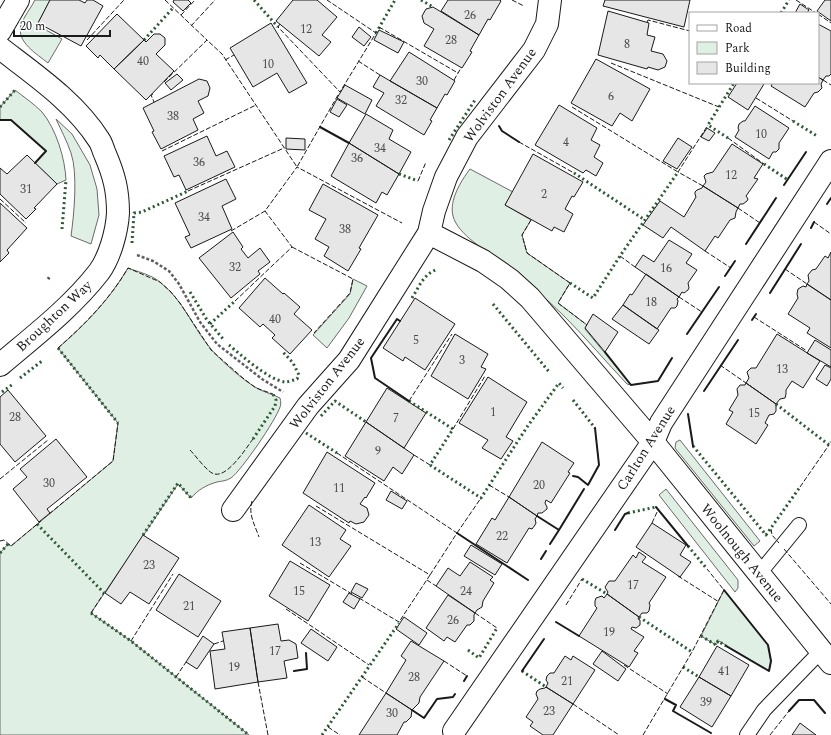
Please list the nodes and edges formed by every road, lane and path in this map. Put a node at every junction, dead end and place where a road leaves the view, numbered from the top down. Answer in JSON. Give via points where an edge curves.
{"nodes":[{"id":1,"x":18,"y":0,"type":"edge"},
{"id":2,"x":550,"y":0,"type":"edge"},
{"id":3,"x":0,"y":31,"type":"edge"},
{"id":4,"x":0,"y":48,"type":"edge"},
{"id":5,"x":831,"y":161,"type":"edge"},
{"id":6,"x":429,"y":233,"type":"junction"},
{"id":7,"x":112,"y":246,"type":"junction"},
{"id":8,"x":0,"y":365,"type":"edge"},
{"id":9,"x":262,"y":379,"type":"dead end"},
{"id":10,"x":653,"y":442,"type":"junction"},
{"id":11,"x":233,"y":510,"type":"dead end"},
{"id":12,"x":799,"y":525,"type":"dead end"},
{"id":13,"x":758,"y":575,"type":"junction"},
{"id":14,"x":829,"y":660,"type":"edge"},
{"id":15,"x":454,"y":731,"type":"dead end"},
{"id":16,"x":746,"y":735,"type":"edge"}],
"edges":[{"from":1,"to":3,"type":"street"},
{"from":2,"to":6,"type":"street","name":"Wolviston Avenue","via":[[547,24],[534,50],[467,137],[449,170]]},
{"from":4,"to":7,"type":"street","name":"Broughton Way","via":[[59,96],[100,141],[113,174],[118,197],[118,222]]},
{"from":5,"to":10,"type":"street","name":"Carlton Avenue","via":[[661,423]]},
{"from":6,"to":10,"type":"street","via":[[483,261],[530,298]]},
{"from":6,"to":11,"type":"street","name":"Wolviston Avenue","via":[[349,360],[308,406]]},
{"from":7,"to":8,"type":"street","name":"Broughton Way","via":[[100,271],[76,298]]},
{"from":7,"to":9,"type":"path","via":[[153,261],[169,271],[200,322],[218,344]]},
{"from":10,"to":13,"type":"street","name":"Woolnough Avenue"},
{"from":10,"to":15,"type":"street","name":"Carlton Avenue"},
{"from":12,"to":13,"type":"lane"},
{"from":13,"to":14,"type":"street","name":"Woolnough Avenue"},
{"from":14,"to":16,"type":"lane","via":[[764,710]]}]}
